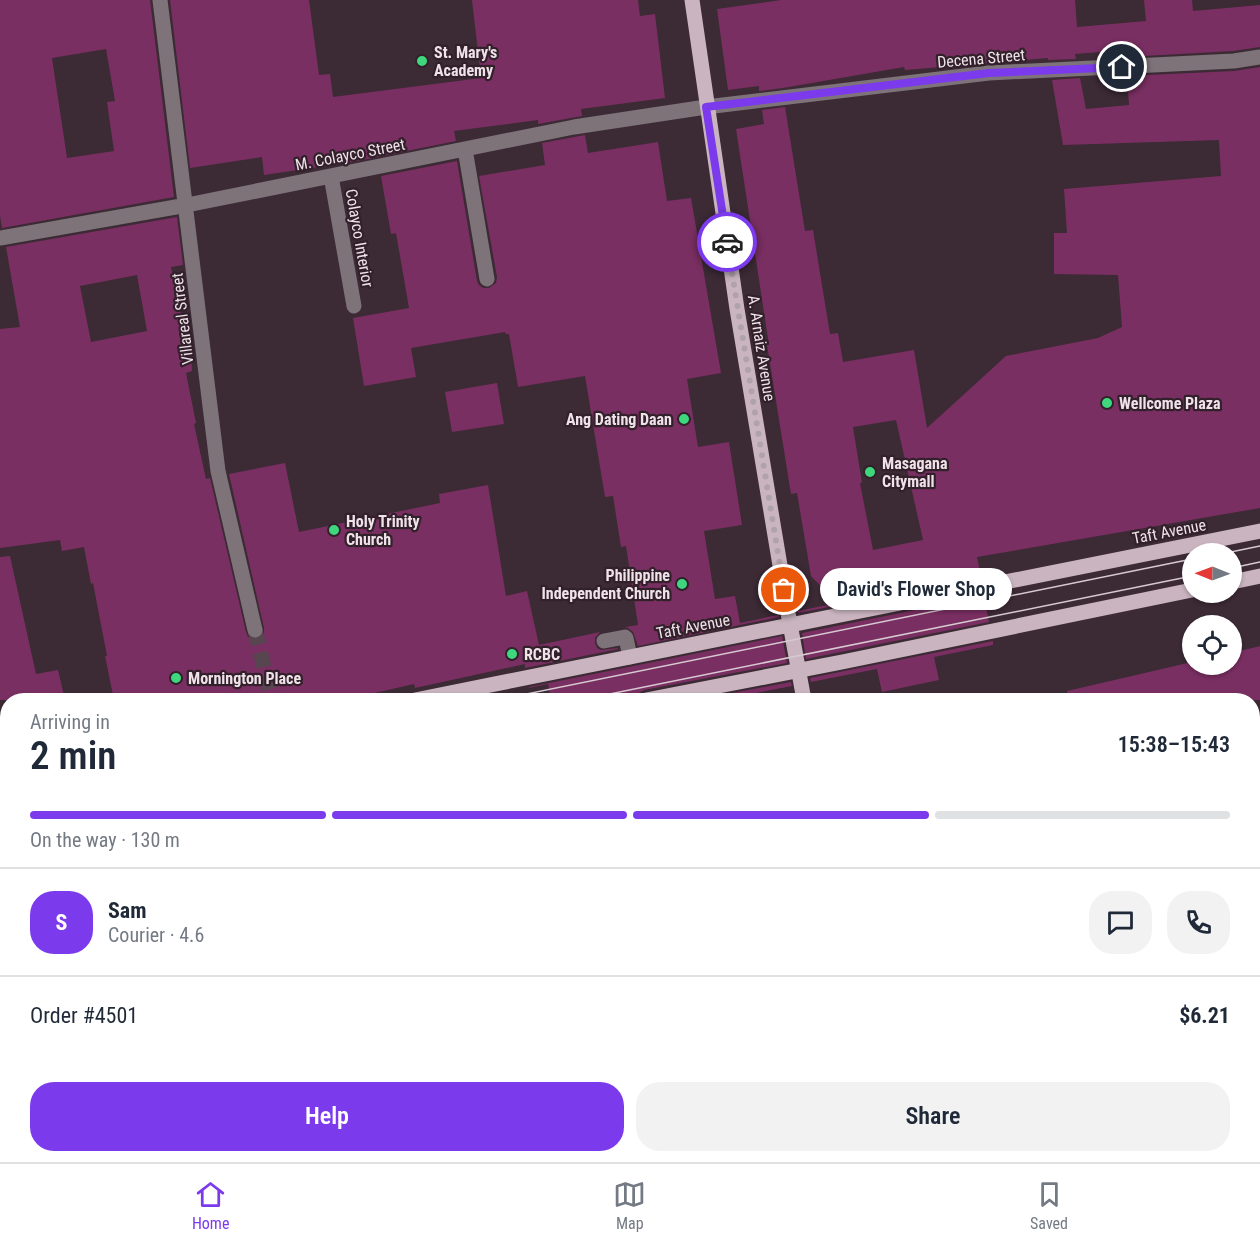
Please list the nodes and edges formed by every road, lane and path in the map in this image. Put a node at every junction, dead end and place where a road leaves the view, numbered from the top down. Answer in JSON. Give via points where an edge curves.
{"nodes":[{"id":1,"x":160,"y":0,"type":"edge"},
{"id":2,"x":692,"y":0,"type":"edge"},
{"id":3,"x":1260,"y":57,"type":"edge"},
{"id":4,"x":706,"y":107,"type":"junction"},
{"id":5,"x":465,"y":149,"type":"junction"},
{"id":6,"x":331,"y":176,"type":"junction"},
{"id":7,"x":186,"y":205,"type":"junction"},
{"id":8,"x":0,"y":238,"type":"edge"},
{"id":9,"x":487,"y":279,"type":"dead end"},
{"id":10,"x":354,"y":306,"type":"dead end"},
{"id":11,"x":1260,"y":531,"type":"edge"},
{"id":12,"x":1260,"y":576,"type":"edge"},
{"id":13,"x":1242,"y":580,"type":"edge"},
{"id":14,"x":1182,"y":592,"type":"edge"},
{"id":15,"x":790,"y":625,"type":"junction"},
{"id":16,"x":255,"y":630,"type":"tunnel mouth"},
{"id":17,"x":604,"y":641,"type":"dead end"},
{"id":18,"x":630,"y":657,"type":"junction"},
{"id":19,"x":798,"y":671,"type":"junction"},
{"id":20,"x":450,"y":693,"type":"edge"},
{"id":21,"x":683,"y":693,"type":"edge"},
{"id":22,"x":803,"y":693,"type":"edge"}],
"edges":[{"from":1,"to":7,"type":"street","name":"Villareal Street"},
{"from":2,"to":4,"type":"main road","name":"A. Arnaiz Avenue"},
{"from":3,"to":4,"type":"street","name":"Decena Street","via":[[989,73]]},
{"from":4,"to":5,"type":"street","name":"M. Colayco Street"},
{"from":4,"to":15,"type":"main road","name":"A. Arnaiz Avenue"},
{"from":5,"to":6,"type":"street","name":"M. Colayco Street"},
{"from":5,"to":9,"type":"street"},
{"from":6,"to":7,"type":"street","name":"M. Colayco Street"},
{"from":6,"to":10,"type":"street","name":"Colayco Interior"},
{"from":7,"to":8,"type":"street","name":"M. Colayco Street"},
{"from":7,"to":16,"type":"street","name":"Villareal Street","via":[[218,471]]},
{"from":11,"to":15,"type":"main road","name":"Taft Avenue"},
{"from":12,"to":13,"type":"main road"},
{"from":14,"to":19,"type":"main road"},
{"from":15,"to":18,"type":"main road","name":"Taft Avenue"},
{"from":15,"to":19,"type":"main road","name":"A. Arnaiz Avenue"},
{"from":17,"to":18,"type":"street","via":[[626,638]]},
{"from":18,"to":20,"type":"main road","name":"Taft Avenue"},
{"from":19,"to":21,"type":"main road"},
{"from":19,"to":22,"type":"main road","name":"A. Arnaiz Avenue"}]}
